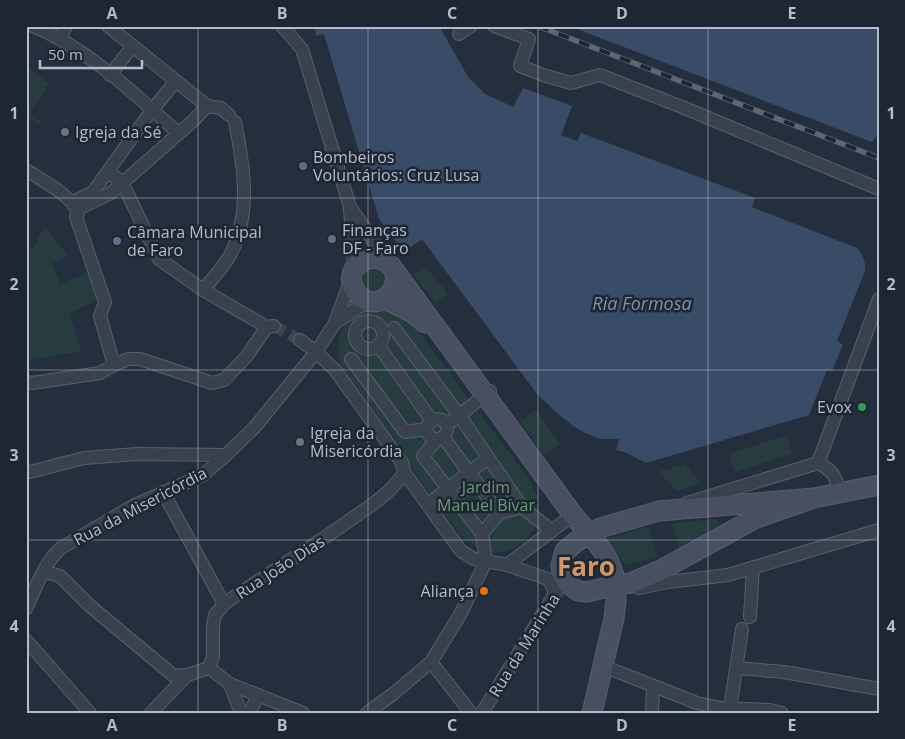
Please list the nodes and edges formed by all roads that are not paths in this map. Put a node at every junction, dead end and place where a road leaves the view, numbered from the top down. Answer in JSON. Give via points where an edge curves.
{"nodes":[{"id":1,"x":33,"y":26,"type":"edge"},
{"id":2,"x":66,"y":26,"type":"edge"},
{"id":3,"x":108,"y":26,"type":"edge"},
{"id":4,"x":282,"y":26,"type":"edge"},
{"id":5,"x":471,"y":26,"type":"edge"},
{"id":6,"x":494,"y":26,"type":"edge"},
{"id":7,"x":459,"y":34,"type":"dead end"},
{"id":8,"x":60,"y":39,"type":"junction"},
{"id":9,"x":132,"y":47,"type":"junction"},
{"id":10,"x":110,"y":75,"type":"junction"},
{"id":11,"x":176,"y":81,"type":"junction"},
{"id":12,"x":207,"y":106,"type":"junction"},
{"id":13,"x":152,"y":110,"type":"junction"},
{"id":14,"x":178,"y":133,"type":"junction"},
{"id":15,"x":26,"y":170,"type":"edge"},
{"id":16,"x":108,"y":172,"type":"junction"},
{"id":17,"x":122,"y":182,"type":"junction"},
{"id":18,"x":879,"y":189,"type":"edge"},
{"id":19,"x":75,"y":206,"type":"junction"},
{"id":20,"x":350,"y":207,"type":"junction"},
{"id":21,"x":393,"y":270,"type":"junction"},
{"id":22,"x":353,"y":273,"type":"junction"},
{"id":23,"x":203,"y":290,"type":"junction"},
{"id":24,"x":879,"y":299,"type":"edge"},
{"id":25,"x":377,"y":300,"type":"junction"},
{"id":26,"x":412,"y":305,"type":"junction"},
{"id":27,"x":336,"y":323,"type":"junction"},
{"id":28,"x":388,"y":330,"type":"junction"},
{"id":29,"x":300,"y":340,"type":"tunnel mouth"},
{"id":30,"x":378,"y":345,"type":"junction"},
{"id":31,"x":361,"y":347,"type":"junction"},
{"id":32,"x":316,"y":352,"type":"junction"},
{"id":33,"x":351,"y":359,"type":"junction"},
{"id":34,"x":114,"y":364,"type":"junction"},
{"id":35,"x":335,"y":370,"type":"junction"},
{"id":36,"x":26,"y":382,"type":"edge"},
{"id":37,"x":487,"y":394,"type":"junction"},
{"id":38,"x":459,"y":415,"type":"junction"},
{"id":39,"x":430,"y":425,"type":"junction"},
{"id":40,"x":442,"y":434,"type":"junction"},
{"id":41,"x":226,"y":455,"type":"junction"},
{"id":42,"x":208,"y":456,"type":"junction"},
{"id":43,"x":488,"y":458,"type":"junction"},
{"id":44,"x":818,"y":463,"type":"junction"},
{"id":45,"x":404,"y":472,"type":"junction"},
{"id":46,"x":26,"y":473,"type":"edge"},
{"id":47,"x":469,"y":473,"type":"junction"},
{"id":48,"x":203,"y":475,"type":"junction"},
{"id":49,"x":879,"y":485,"type":"edge"},
{"id":50,"x":448,"y":489,"type":"junction"},
{"id":51,"x":164,"y":492,"type":"junction"},
{"id":52,"x":840,"y":494,"type":"junction"},
{"id":53,"x":814,"y":498,"type":"junction"},
{"id":54,"x":428,"y":504,"type":"junction"},
{"id":55,"x":522,"y":507,"type":"junction"},
{"id":56,"x":659,"y":511,"type":"junction"},
{"id":57,"x":499,"y":514,"type":"junction"},
{"id":58,"x":570,"y":518,"type":"junction"},
{"id":59,"x":630,"y":519,"type":"junction"},
{"id":60,"x":879,"y":530,"type":"edge"},
{"id":61,"x":552,"y":531,"type":"junction"},
{"id":62,"x":482,"y":534,"type":"junction"},
{"id":63,"x":583,"y":538,"type":"junction"},
{"id":64,"x":486,"y":561,"type":"junction"},
{"id":65,"x":507,"y":566,"type":"junction"},
{"id":66,"x":753,"y":567,"type":"junction"},
{"id":67,"x":50,"y":573,"type":"dead end"},
{"id":68,"x":615,"y":585,"type":"junction"},
{"id":69,"x":560,"y":586,"type":"junction"},
{"id":70,"x":639,"y":588,"type":"dead end"},
{"id":71,"x":587,"y":592,"type":"junction"},
{"id":72,"x":224,"y":604,"type":"junction"},
{"id":73,"x":26,"y":608,"type":"edge"},
{"id":74,"x":614,"y":614,"type":"junction"},
{"id":75,"x":750,"y":617,"type":"dead end"},
{"id":76,"x":742,"y":629,"type":"dead end"},
{"id":77,"x":26,"y":640,"type":"edge"},
{"id":78,"x":431,"y":662,"type":"junction"},
{"id":79,"x":603,"y":666,"type":"junction"},
{"id":80,"x":209,"y":668,"type":"junction"},
{"id":81,"x":736,"y":668,"type":"junction"},
{"id":82,"x":187,"y":675,"type":"junction"},
{"id":83,"x":230,"y":684,"type":"junction"},
{"id":84,"x":653,"y":686,"type":"junction"},
{"id":85,"x":879,"y":689,"type":"edge"},
{"id":86,"x":258,"y":695,"type":"junction"},
{"id":87,"x":724,"y":710,"type":"edge"},
{"id":88,"x":90,"y":713,"type":"edge"},
{"id":89,"x":151,"y":713,"type":"edge"},
{"id":90,"x":241,"y":713,"type":"edge"},
{"id":91,"x":250,"y":713,"type":"edge"},
{"id":92,"x":302,"y":713,"type":"edge"},
{"id":93,"x":367,"y":713,"type":"edge"},
{"id":94,"x":471,"y":713,"type":"edge"},
{"id":95,"x":482,"y":713,"type":"edge"},
{"id":96,"x":592,"y":713,"type":"edge"},
{"id":97,"x":652,"y":713,"type":"edge"},
{"id":98,"x":782,"y":713,"type":"edge"}],
"edges":[{"from":1,"to":8,"type":"street"},
{"from":2,"to":8,"type":"street"},
{"from":3,"to":9,"type":"street"},
{"from":4,"to":20,"type":"street","via":[[302,49]]},
{"from":5,"to":7,"type":"street"},
{"from":6,"to":18,"type":"street","via":[[530,39],[520,66],[572,83],[600,75]]},
{"from":8,"to":10,"type":"street"},
{"from":9,"to":10,"type":"street"},
{"from":9,"to":11,"type":"street"},
{"from":10,"to":13,"type":"street"},
{"from":11,"to":12,"type":"street"},
{"from":11,"to":13,"type":"street"},
{"from":12,"to":14,"type":"street"},
{"from":12,"to":23,"type":"street","via":[[221,108],[232,118],[242,158],[245,202],[242,223],[230,255]]},
{"from":13,"to":14,"type":"street"},
{"from":13,"to":16,"type":"street"},
{"from":14,"to":17,"type":"street"},
{"from":15,"to":19,"type":"street"},
{"from":16,"to":17,"type":"street"},
{"from":16,"to":19,"type":"street","via":[[93,192]]},
{"from":17,"to":19,"type":"street","via":[[111,193]]},
{"from":17,"to":23,"type":"street","via":[[159,259]]},
{"from":19,"to":34,"type":"street","via":[[105,302],[100,316]]},
{"from":20,"to":21,"type":"street"},
{"from":20,"to":22,"type":"street"},
{"from":21,"to":22,"type":"street","via":[[381,259],[368,258],[357,265]]},
{"from":21,"to":25,"type":"street","via":[[394,288]]},
{"from":21,"to":26,"type":"street"},
{"from":22,"to":25,"type":"street","via":[[352,285],[356,292],[362,298]]},
{"from":22,"to":27,"type":"street","name":"Rua da Misericórdia"},
{"from":23,"to":34,"type":"street","via":[[270,327],[224,380],[212,383],[140,359]]},
{"from":24,"to":44,"type":"street"},
{"from":25,"to":26,"type":"street"},
{"from":25,"to":27,"type":"street","name":"Rua da Misericórdia","via":[[359,307]]},
{"from":26,"to":28,"type":"street","via":[[401,322]]},
{"from":26,"to":37,"type":"street"},
{"from":27,"to":32,"type":"street","name":"Rua da Misericórdia"},
{"from":28,"to":30,"type":"street"},
{"from":28,"to":31,"type":"street","via":[[374,321],[360,323],[354,335]]},
{"from":28,"to":38,"type":"street"},
{"from":29,"to":32,"type":"street"},
{"from":30,"to":31,"type":"street","via":[[370,349]]},
{"from":30,"to":39,"type":"street"},
{"from":31,"to":33,"type":"street"},
{"from":32,"to":35,"type":"street"},
{"from":32,"to":41,"type":"street","name":"Rua da Misericórdia","via":[[254,428]]},
{"from":33,"to":35,"type":"street"},
{"from":33,"to":39,"type":"street","via":[[405,432]]},
{"from":34,"to":36,"type":"street","via":[[100,373]]},
{"from":35,"to":45,"type":"street","via":[[402,463]]},
{"from":37,"to":38,"type":"street"},
{"from":37,"to":58,"type":"street"},
{"from":38,"to":40,"type":"street"},
{"from":38,"to":43,"type":"street"},
{"from":39,"to":40,"type":"street","via":[[429,435]]},
{"from":39,"to":40,"type":"street","via":[[441,421]]},
{"from":40,"to":47,"type":"street"},
{"from":40,"to":50,"type":"street","via":[[423,456]]},
{"from":41,"to":42,"type":"street","name":"Rua da Misericórdia"},
{"from":41,"to":48,"type":"street","name":"Rua da Misericórdia"},
{"from":42,"to":46,"type":"street","name":"Rua da Misericórdia","via":[[137,454],[84,458]]},
{"from":42,"to":48,"type":"street","via":[[213,459],[213,464]]},
{"from":43,"to":47,"type":"street"},
{"from":43,"to":55,"type":"street"},
{"from":44,"to":52,"type":"street","via":[[830,469]]},
{"from":44,"to":56,"type":"street"},
{"from":45,"to":54,"type":"street"},
{"from":45,"to":72,"type":"street","name":"Rua João Dias","via":[[393,488],[378,500]]},
{"from":47,"to":50,"type":"street"},
{"from":47,"to":57,"type":"street"},
{"from":48,"to":51,"type":"street","name":"Rua da Misericórdia"},
{"from":49,"to":52,"type":"street"},
{"from":50,"to":54,"type":"street"},
{"from":50,"to":62,"type":"street"},
{"from":51,"to":72,"type":"street"},
{"from":51,"to":73,"type":"street","name":"Rua da Misericórdia","via":[[133,506],[61,548],[47,564]]},
{"from":52,"to":53,"type":"street"},
{"from":53,"to":56,"type":"street"},
{"from":53,"to":68,"type":"street","via":[[754,519],[639,580]]},
{"from":54,"to":64,"type":"street","via":[[462,551],[474,559]]},
{"from":55,"to":57,"type":"street"},
{"from":55,"to":61,"type":"street"},
{"from":56,"to":59,"type":"street"},
{"from":57,"to":62,"type":"street"},
{"from":58,"to":59,"type":"street"},
{"from":58,"to":61,"type":"street"},
{"from":58,"to":63,"type":"street"},
{"from":59,"to":63,"type":"street","via":[[600,528]]},
{"from":60,"to":66,"type":"street"},
{"from":61,"to":65,"type":"street"},
{"from":62,"to":64,"type":"street"},
{"from":63,"to":68,"type":"street","via":[[604,551]]},
{"from":63,"to":69,"type":"street","via":[[562,558]]},
{"from":64,"to":65,"type":"street"},
{"from":64,"to":78,"type":"street","via":[[461,613]]},
{"from":65,"to":69,"type":"street"},
{"from":66,"to":70,"type":"street"},
{"from":66,"to":75,"type":"street"},
{"from":67,"to":82,"type":"street","via":[[60,576],[90,606],[174,676]]},
{"from":68,"to":71,"type":"street"},
{"from":68,"to":74,"type":"street"},
{"from":69,"to":71,"type":"street","via":[[568,584],[578,591]]},
{"from":69,"to":95,"type":"street","name":"Rua da Marinha"},
{"from":71,"to":74,"type":"street","via":[[610,603]]},
{"from":72,"to":80,"type":"street","name":"Rua João Dias","via":[[215,614],[212,626],[213,657]]},
{"from":74,"to":79,"type":"street"},
{"from":76,"to":81,"type":"street"},
{"from":77,"to":88,"type":"street"},
{"from":78,"to":93,"type":"street"},
{"from":78,"to":94,"type":"street"},
{"from":79,"to":84,"type":"street"},
{"from":79,"to":96,"type":"street"},
{"from":80,"to":82,"type":"street"},
{"from":80,"to":83,"type":"street"},
{"from":81,"to":85,"type":"street","via":[[784,672]]},
{"from":81,"to":87,"type":"street"},
{"from":82,"to":89,"type":"street"},
{"from":83,"to":86,"type":"street"},
{"from":83,"to":90,"type":"street"},
{"from":84,"to":87,"type":"street"},
{"from":84,"to":97,"type":"street"},
{"from":86,"to":91,"type":"street"},
{"from":86,"to":92,"type":"street"},
{"from":87,"to":98,"type":"street"}]}
